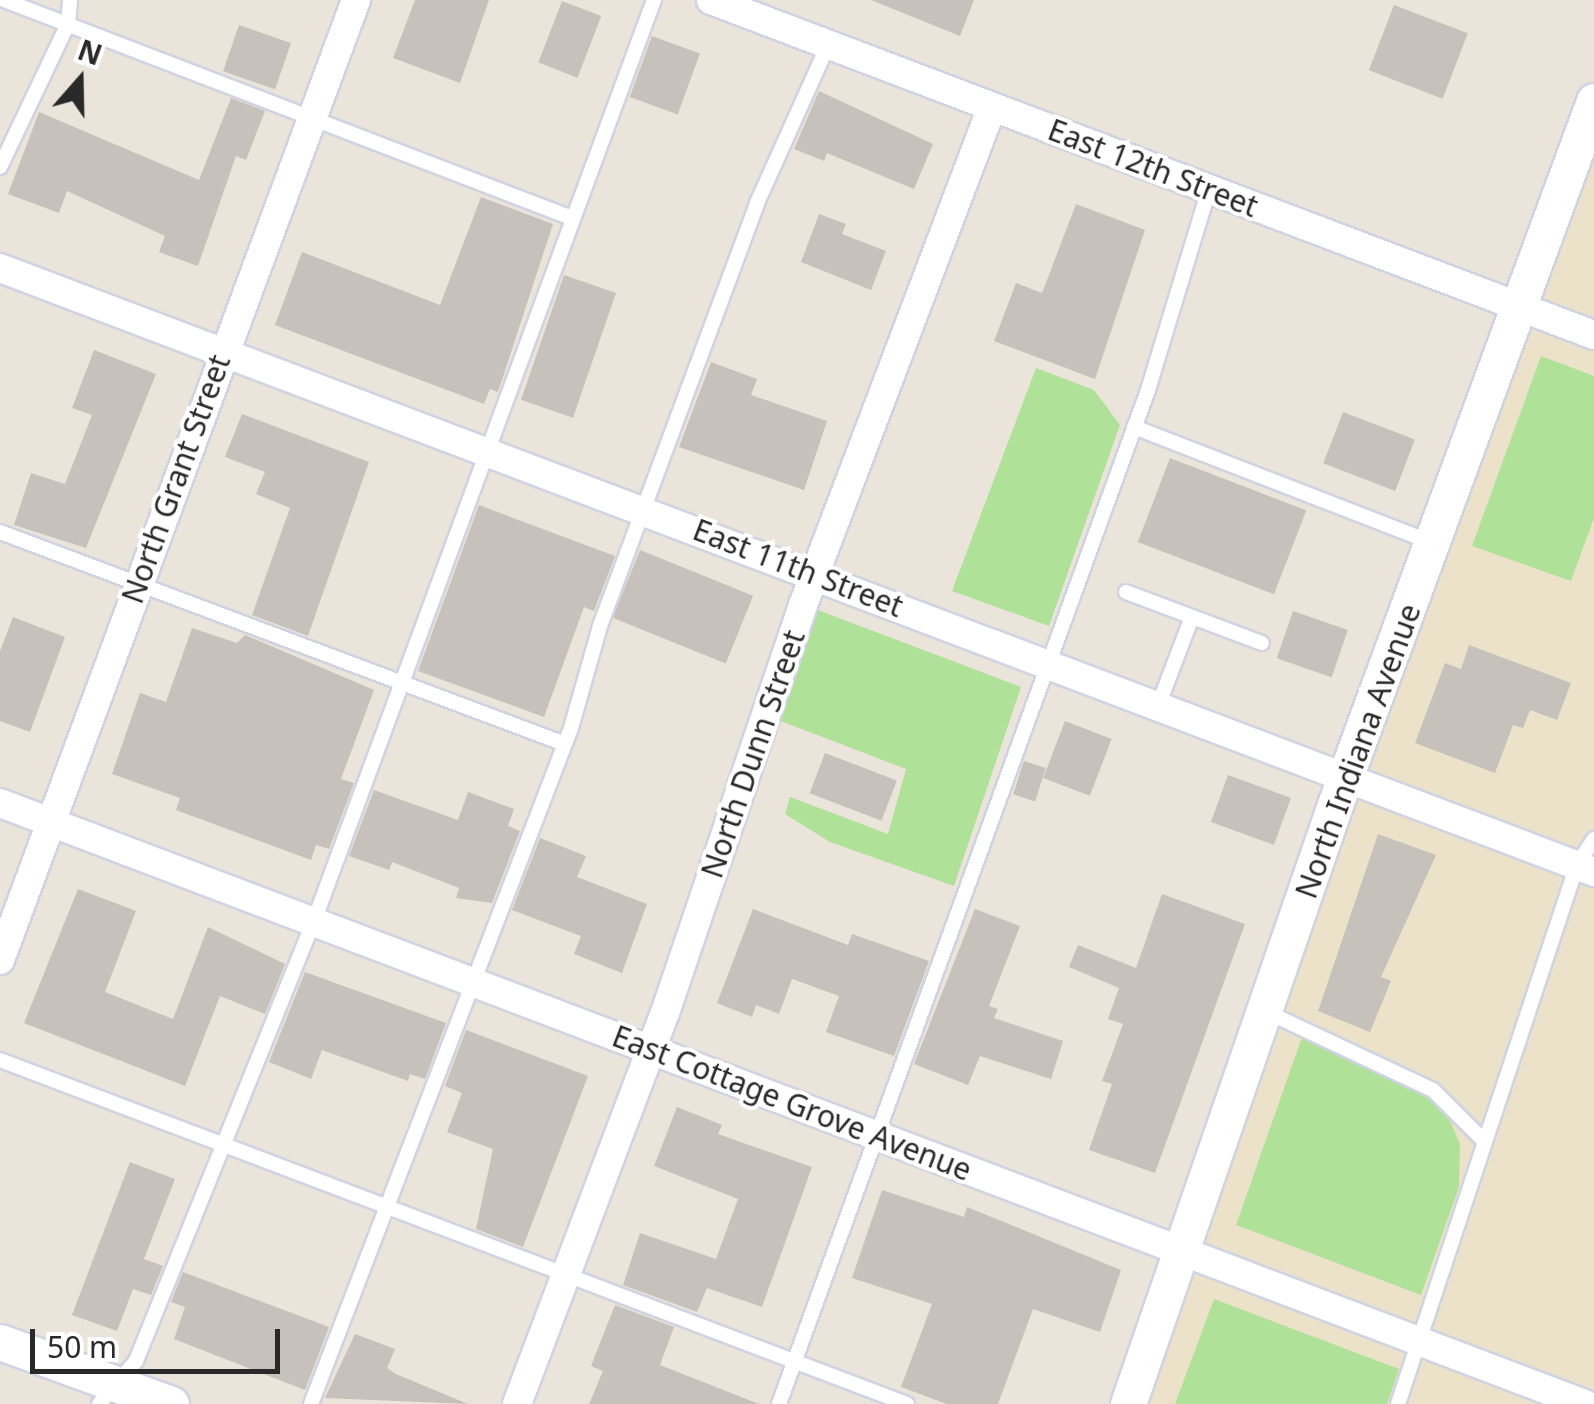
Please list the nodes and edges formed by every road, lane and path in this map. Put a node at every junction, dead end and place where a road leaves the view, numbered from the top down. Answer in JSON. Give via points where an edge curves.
{"nodes":[{"id":1,"x":4,"y":0,"type":"edge"},
{"id":2,"x":70,"y":0,"type":"edge"},
{"id":3,"x":356,"y":0,"type":"edge"},
{"id":4,"x":654,"y":0,"type":"edge"},
{"id":5,"x":711,"y":0,"type":"edge"},
{"id":6,"x":68,"y":24,"type":"junction"},
{"id":7,"x":828,"y":44,"type":"junction"},
{"id":8,"x":1594,"y":100,"type":"edge"},
{"id":9,"x":992,"y":107,"type":"junction"},
{"id":10,"x":313,"y":116,"type":"junction"},
{"id":11,"x":0,"y":167,"type":"edge"},
{"id":12,"x":1209,"y":189,"type":"junction"},
{"id":13,"x":572,"y":218,"type":"junction"},
{"id":14,"x":0,"y":268,"type":"edge"},
{"id":15,"x":1519,"y":307,"type":"junction"},
{"id":16,"x":1594,"y":335,"type":"edge"},
{"id":17,"x":223,"y":350,"type":"junction"},
{"id":18,"x":1134,"y":426,"type":"junction"},
{"id":19,"x":487,"y":450,"type":"junction"},
{"id":20,"x":646,"y":510,"type":"junction"},
{"id":21,"x":0,"y":532,"type":"edge"},
{"id":22,"x":1433,"y":543,"type":"junction"},
{"id":23,"x":815,"y":575,"type":"junction"},
{"id":24,"x":138,"y":586,"type":"junction"},
{"id":25,"x":1126,"y":592,"type":"dead end"},
{"id":26,"x":1192,"y":617,"type":"junction"},
{"id":27,"x":1262,"y":643,"type":"dead end"},
{"id":28,"x":1043,"y":662,"type":"junction"},
{"id":29,"x":401,"y":683,"type":"junction"},
{"id":30,"x":1158,"y":706,"type":"junction"},
{"id":31,"x":565,"y":744,"type":"junction"},
{"id":32,"x":1348,"y":773,"type":"junction"},
{"id":33,"x":0,"y":802,"type":"edge"},
{"id":34,"x":48,"y":820,"type":"junction"},
{"id":35,"x":1594,"y":839,"type":"edge"},
{"id":36,"x":1585,"y":868,"type":"edge"},
{"id":37,"x":314,"y":921,"type":"junction"},
{"id":38,"x":0,"y":960,"type":"edge"},
{"id":39,"x":473,"y":982,"type":"junction"},
{"id":40,"x":1266,"y":1012,"type":"junction"},
{"id":41,"x":648,"y":1048,"type":"junction"},
{"id":42,"x":0,"y":1060,"type":"edge"},
{"id":43,"x":876,"y":1134,"type":"junction"},
{"id":44,"x":1482,"y":1139,"type":"junction"},
{"id":45,"x":222,"y":1148,"type":"junction"},
{"id":46,"x":386,"y":1209,"type":"junction"},
{"id":47,"x":1184,"y":1252,"type":"junction"},
{"id":48,"x":565,"y":1276,"type":"junction"},
{"id":49,"x":1419,"y":1341,"type":"junction"},
{"id":50,"x":0,"y":1342,"type":"edge"},
{"id":51,"x":794,"y":1360,"type":"junction"},
{"id":52,"x":108,"y":1394,"type":"edge"},
{"id":53,"x":171,"y":1404,"type":"edge"},
{"id":54,"x":311,"y":1404,"type":"edge"},
{"id":55,"x":518,"y":1404,"type":"edge"},
{"id":56,"x":779,"y":1404,"type":"edge"},
{"id":57,"x":907,"y":1404,"type":"edge"},
{"id":58,"x":1128,"y":1404,"type":"edge"},
{"id":59,"x":1398,"y":1404,"type":"edge"},
{"id":60,"x":1584,"y":1404,"type":"edge"}],
"edges":[{"from":1,"to":6,"type":"lane"},
{"from":2,"to":6,"type":"lane"},
{"from":3,"to":10,"type":"street","name":"North Grant Street"},
{"from":4,"to":13,"type":"lane"},
{"from":5,"to":7,"type":"street","name":"East 12th Street"},
{"from":6,"to":10,"type":"lane"},
{"from":6,"to":11,"type":"lane"},
{"from":7,"to":9,"type":"street","name":"East 12th Street"},
{"from":7,"to":20,"type":"lane","via":[[757,203]]},
{"from":8,"to":15,"type":"street","name":"North Indiana Avenue"},
{"from":9,"to":12,"type":"street","name":"East 12th Street"},
{"from":9,"to":23,"type":"street","name":"North Dunn Street"},
{"from":10,"to":13,"type":"lane"},
{"from":10,"to":17,"type":"street","name":"North Grant Street"},
{"from":12,"to":15,"type":"street","name":"East 12th Street"},
{"from":12,"to":18,"type":"lane"},
{"from":13,"to":19,"type":"lane"},
{"from":14,"to":17,"type":"street","name":"East 11th Street"},
{"from":15,"to":16,"type":"street","name":"East 12th Street"},
{"from":15,"to":22,"type":"street","name":"North Indiana Avenue"},
{"from":17,"to":19,"type":"street","name":"East 11th Street"},
{"from":17,"to":24,"type":"street","name":"North Grant Street"},
{"from":18,"to":22,"type":"lane"},
{"from":18,"to":28,"type":"lane"},
{"from":19,"to":20,"type":"street","name":"East 11th Street"},
{"from":19,"to":29,"type":"lane"},
{"from":20,"to":23,"type":"street","name":"East 11th Street"},
{"from":20,"to":31,"type":"lane"},
{"from":21,"to":24,"type":"lane"},
{"from":22,"to":32,"type":"street","name":"North Indiana Avenue"},
{"from":23,"to":28,"type":"street","name":"East 11th Street"},
{"from":23,"to":41,"type":"street","name":"North Dunn Street"},
{"from":24,"to":29,"type":"lane"},
{"from":24,"to":34,"type":"street","name":"North Grant Street"},
{"from":25,"to":26,"type":"lane"},
{"from":26,"to":27,"type":"lane"},
{"from":26,"to":30,"type":"lane"},
{"from":28,"to":30,"type":"street","name":"East 11th Street"},
{"from":28,"to":43,"type":"lane"},
{"from":29,"to":31,"type":"lane"},
{"from":29,"to":37,"type":"lane"},
{"from":30,"to":32,"type":"street","name":"East 11th Street"},
{"from":31,"to":39,"type":"lane"},
{"from":32,"to":36,"type":"street","name":"East 11th Street"},
{"from":32,"to":40,"type":"street","name":"North Indiana Avenue"},
{"from":33,"to":34,"type":"street","name":"East Cottage Grove Avenue"},
{"from":34,"to":37,"type":"street","name":"East Cottage Grove Avenue"},
{"from":34,"to":38,"type":"street","name":"North Grant Street"},
{"from":35,"to":36,"type":"lane"},
{"from":36,"to":44,"type":"lane"},
{"from":37,"to":39,"type":"street","name":"East Cottage Grove Avenue"},
{"from":37,"to":45,"type":"lane"},
{"from":39,"to":41,"type":"street","name":"East Cottage Grove Avenue"},
{"from":39,"to":46,"type":"lane"},
{"from":40,"to":44,"type":"lane","via":[[1433,1090]]},
{"from":40,"to":47,"type":"street","name":"North Indiana Avenue"},
{"from":41,"to":43,"type":"street","name":"East Cottage Grove Avenue"},
{"from":41,"to":48,"type":"street","name":"North Dunn Street"},
{"from":42,"to":45,"type":"lane"},
{"from":43,"to":47,"type":"street","name":"East Cottage Grove Avenue"},
{"from":43,"to":51,"type":"lane"},
{"from":44,"to":49,"type":"lane"},
{"from":45,"to":46,"type":"lane"},
{"from":45,"to":52,"type":"lane","via":[[136,1361]]},
{"from":46,"to":48,"type":"lane"},
{"from":46,"to":54,"type":"lane"},
{"from":47,"to":49,"type":"street","name":"East Cottage Grove Avenue"},
{"from":47,"to":58,"type":"street","name":"North Indiana Avenue"},
{"from":48,"to":51,"type":"lane"},
{"from":48,"to":55,"type":"street","name":"North Dunn Street"},
{"from":49,"to":59,"type":"lane"},
{"from":49,"to":60,"type":"street","name":"East Cottage Grove Avenue"},
{"from":50,"to":52,"type":"street"},
{"from":51,"to":56,"type":"lane"},
{"from":51,"to":57,"type":"lane"},
{"from":52,"to":53,"type":"street"}]}
